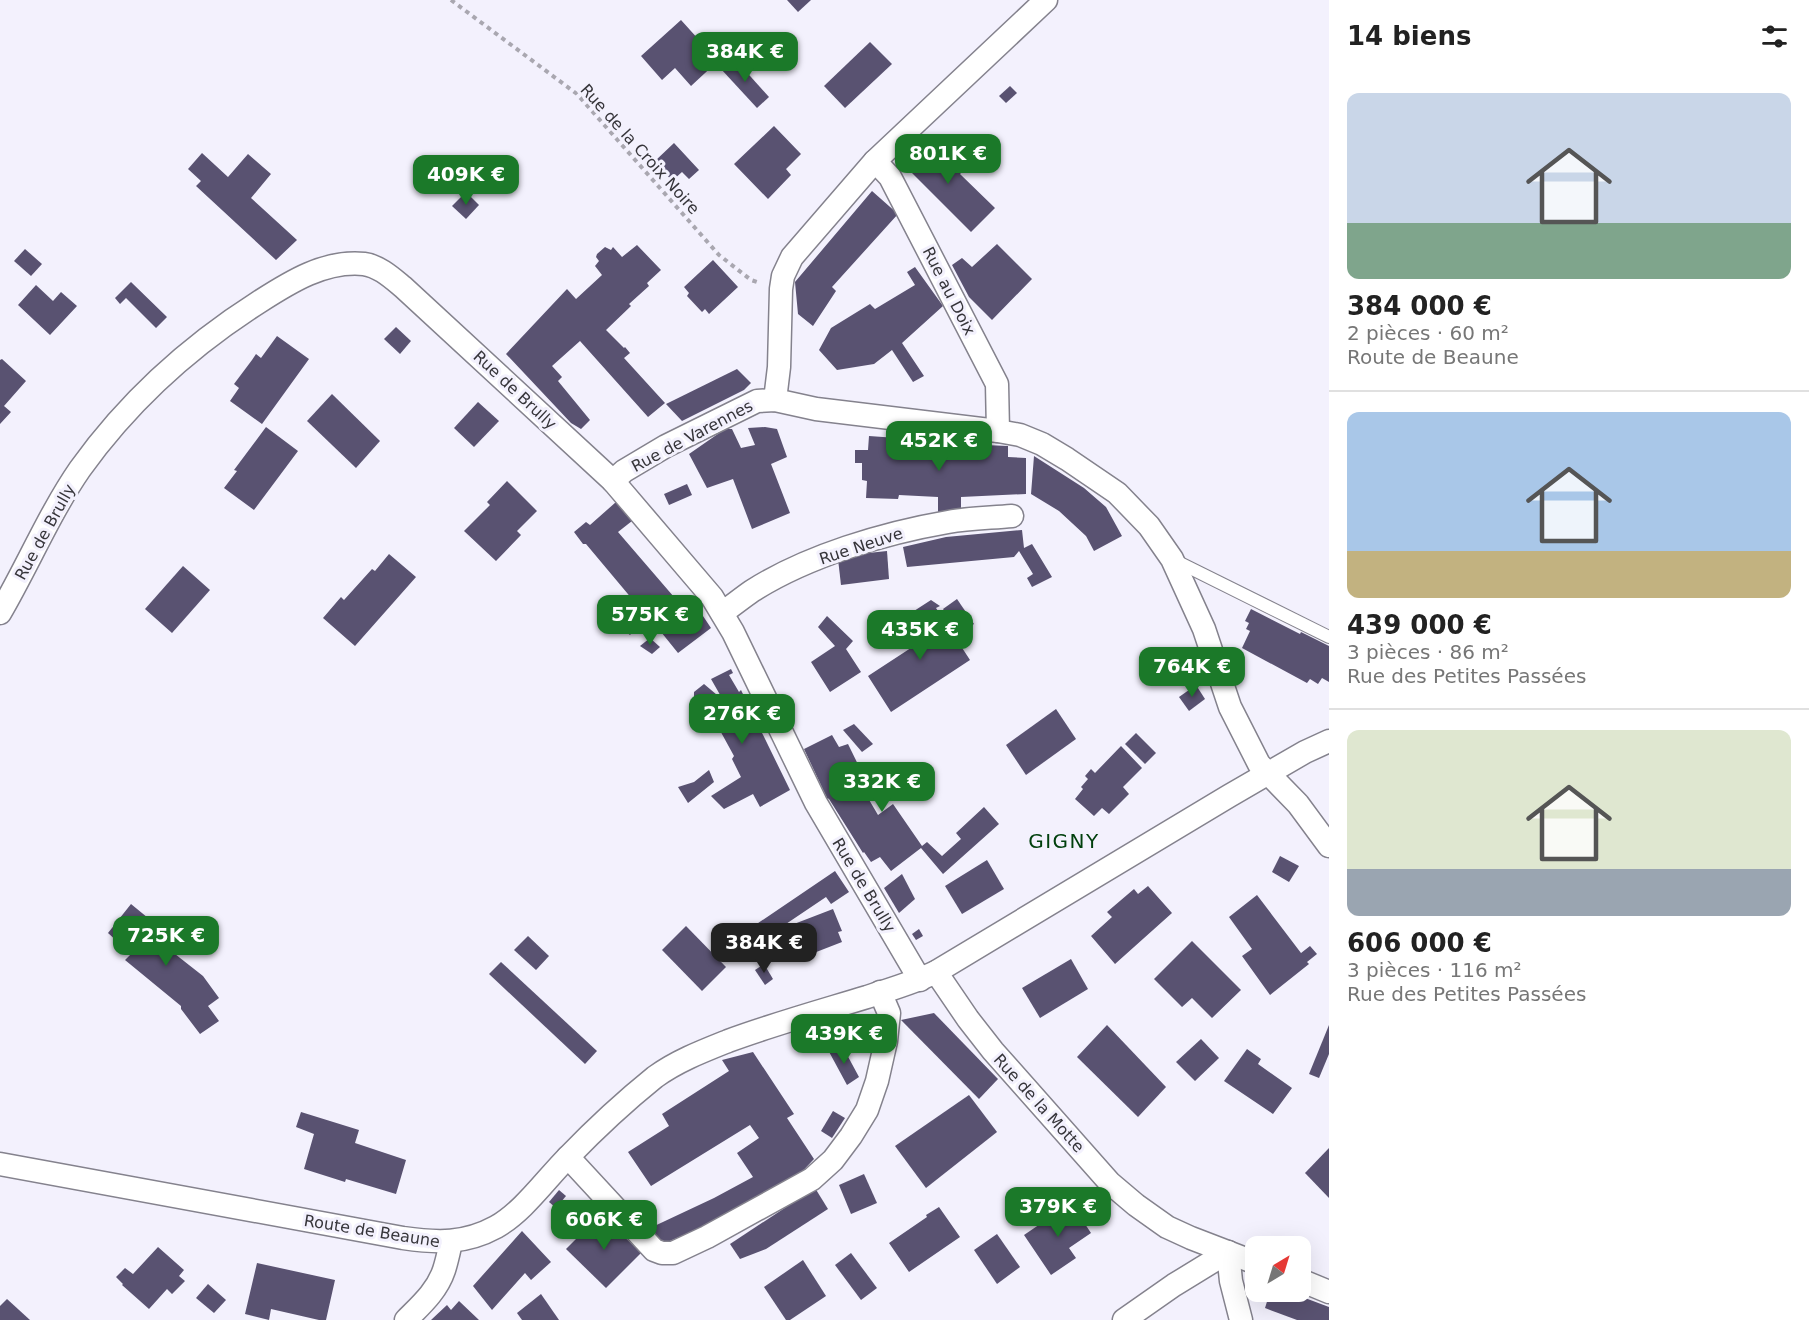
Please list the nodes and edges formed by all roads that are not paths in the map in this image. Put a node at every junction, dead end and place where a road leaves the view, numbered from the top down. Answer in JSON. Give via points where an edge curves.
{"nodes":[{"id":1,"x":1046,"y":0,"type":"edge"},
{"id":2,"x":874,"y":161,"type":"junction"},
{"id":3,"x":775,"y":400,"type":"junction"},
{"id":4,"x":998,"y":431,"type":"junction"},
{"id":5,"x":613,"y":481,"type":"junction"},
{"id":6,"x":1012,"y":516,"type":"dead end"},
{"id":7,"x":1172,"y":559,"type":"junction"},
{"id":8,"x":0,"y":613,"type":"edge"},
{"id":9,"x":722,"y":613,"type":"junction"},
{"id":10,"x":1329,"y":637,"type":"edge"},
{"id":11,"x":1329,"y":741,"type":"edge"},
{"id":12,"x":1268,"y":773,"type":"junction"},
{"id":13,"x":1329,"y":846,"type":"edge"},
{"id":14,"x":928,"y":976,"type":"junction"},
{"id":15,"x":880,"y":992,"type":"junction"},
{"id":16,"x":568,"y":1157,"type":"junction"},
{"id":17,"x":0,"y":1164,"type":"edge"},
{"id":18,"x":451,"y":1242,"type":"junction"},
{"id":19,"x":1228,"y":1252,"type":"junction"},
{"id":20,"x":1245,"y":1259,"type":"edge"},
{"id":21,"x":1311,"y":1285,"type":"edge"},
{"id":22,"x":1329,"y":1292,"type":"edge"},
{"id":23,"x":406,"y":1320,"type":"edge"},
{"id":24,"x":1124,"y":1320,"type":"edge"},
{"id":25,"x":1241,"y":1320,"type":"edge"}],
"edges":[{"from":1,"to":2,"type":"street"},
{"from":2,"to":3,"type":"street","via":[[792,257],[783,276]]},
{"from":2,"to":4,"type":"street","name":"Rue au Doix","via":[[890,177],[997,384]]},
{"from":3,"to":4,"type":"street","name":"Rue de Varennes","via":[[816,409]]},
{"from":3,"to":5,"type":"street","name":"Rue de Varennes","via":[[757,401],[738,409],[666,446]]},
{"from":4,"to":7,"type":"street","name":"Rue de Varennes","via":[[1042,444],[1117,493],[1149,526]]},
{"from":5,"to":8,"type":"street","name":"Rue de Brully","via":[[383,272],[366,265],[347,264],[321,269],[291,282],[224,324],[174,365],[116,423],[59,503]]},
{"from":5,"to":9,"type":"street","name":"Rue de Brully"},
{"from":6,"to":9,"type":"street","name":"Rue Neuve","via":[[894,533],[838,551],[795,568]]},
{"from":7,"to":10,"type":"lane"},
{"from":7,"to":12,"type":"street","name":"Rue de Varennes","via":[[1204,629],[1230,706],[1259,764]]},
{"from":9,"to":14,"type":"street","name":"Rue de Brully","via":[[816,803]]},
{"from":11,"to":12,"type":"street","name":"Route de Beaune"},
{"from":12,"to":13,"type":"street","name":"Rue de Varennes","via":[[1298,804]]},
{"from":12,"to":14,"type":"street","name":"Route de Beaune"},
{"from":14,"to":15,"type":"street","name":"Route de Beaune"},
{"from":14,"to":19,"type":"street","name":"Rue de la Motte","via":[[1110,1183],[1167,1227]]},
{"from":15,"to":16,"type":"street","name":"Route de Beaune","via":[[693,1054],[657,1076],[612,1113]]},
{"from":15,"to":16,"type":"street","via":[[889,1013],[886,1041],[867,1110],[851,1136],[812,1179],[707,1237],[673,1253],[654,1250]]},
{"from":16,"to":18,"type":"street","name":"Route de Beaune","via":[[512,1216],[496,1227]]},
{"from":17,"to":18,"type":"street","name":"Route de Beaune","via":[[404,1238]]},
{"from":18,"to":23,"type":"street","via":[[438,1283]]},
{"from":19,"to":20,"type":"street","name":"Rue de la Motte"},
{"from":19,"to":24,"type":"street"},
{"from":19,"to":25,"type":"street"},
{"from":21,"to":22,"type":"street"}]}
